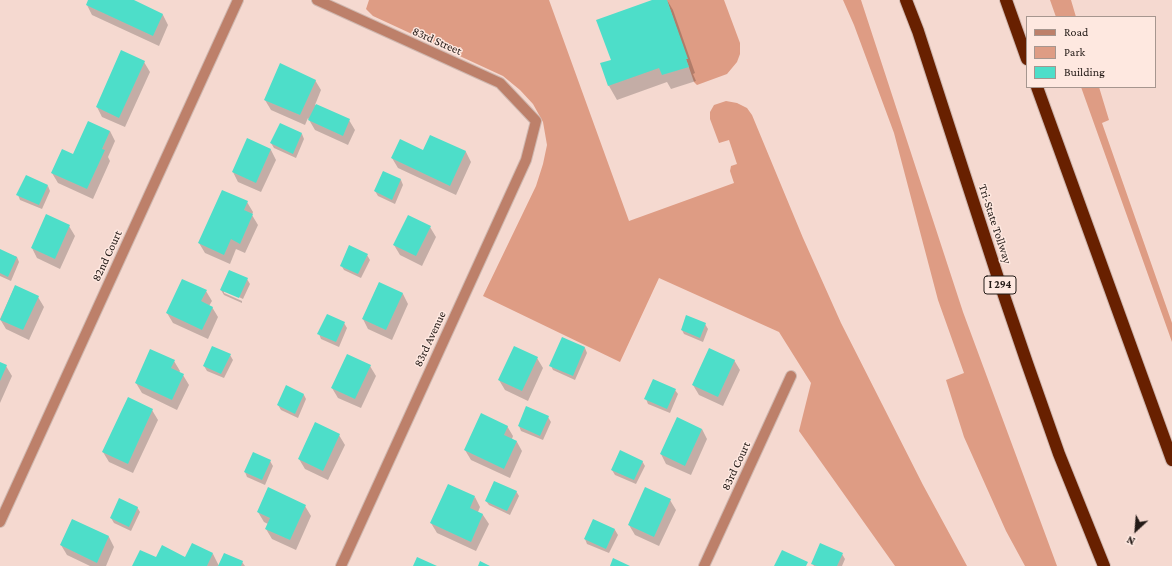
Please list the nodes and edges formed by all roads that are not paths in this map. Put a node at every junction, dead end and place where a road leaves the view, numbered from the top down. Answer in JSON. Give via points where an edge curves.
{"nodes":[{"id":1,"x":238,"y":0,"type":"edge"},
{"id":2,"x":316,"y":0,"type":"edge"},
{"id":3,"x":906,"y":0,"type":"edge"},
{"id":4,"x":1006,"y":0,"type":"edge"},
{"id":5,"x":1026,"y":55,"type":"edge"},
{"id":6,"x":1037,"y":88,"type":"edge"},
{"id":7,"x":536,"y":121,"type":"joint"},
{"id":8,"x":791,"y":376,"type":"dead end"},
{"id":9,"x":1172,"y":460,"type":"edge"},
{"id":10,"x":0,"y":522,"type":"edge"},
{"id":11,"x":341,"y":566,"type":"edge"},
{"id":12,"x":704,"y":566,"type":"edge"},
{"id":13,"x":1104,"y":566,"type":"edge"}],
"edges":[{"from":1,"to":10,"type":"street","name":"82nd Court"},
{"from":2,"to":7,"type":"street","name":"83rd Street","via":[[500,83]]},
{"from":3,"to":13,"type":"highway","name":"Tri-State Tollway","number":"I 294","via":[[1027,363],[1059,454]]},
{"from":4,"to":5,"type":"highway"},
{"from":6,"to":9,"type":"highway"},
{"from":7,"to":11,"type":"street","name":"83rd Avenue","via":[[526,160]]},
{"from":8,"to":12,"type":"street","name":"83rd Court"}]}
